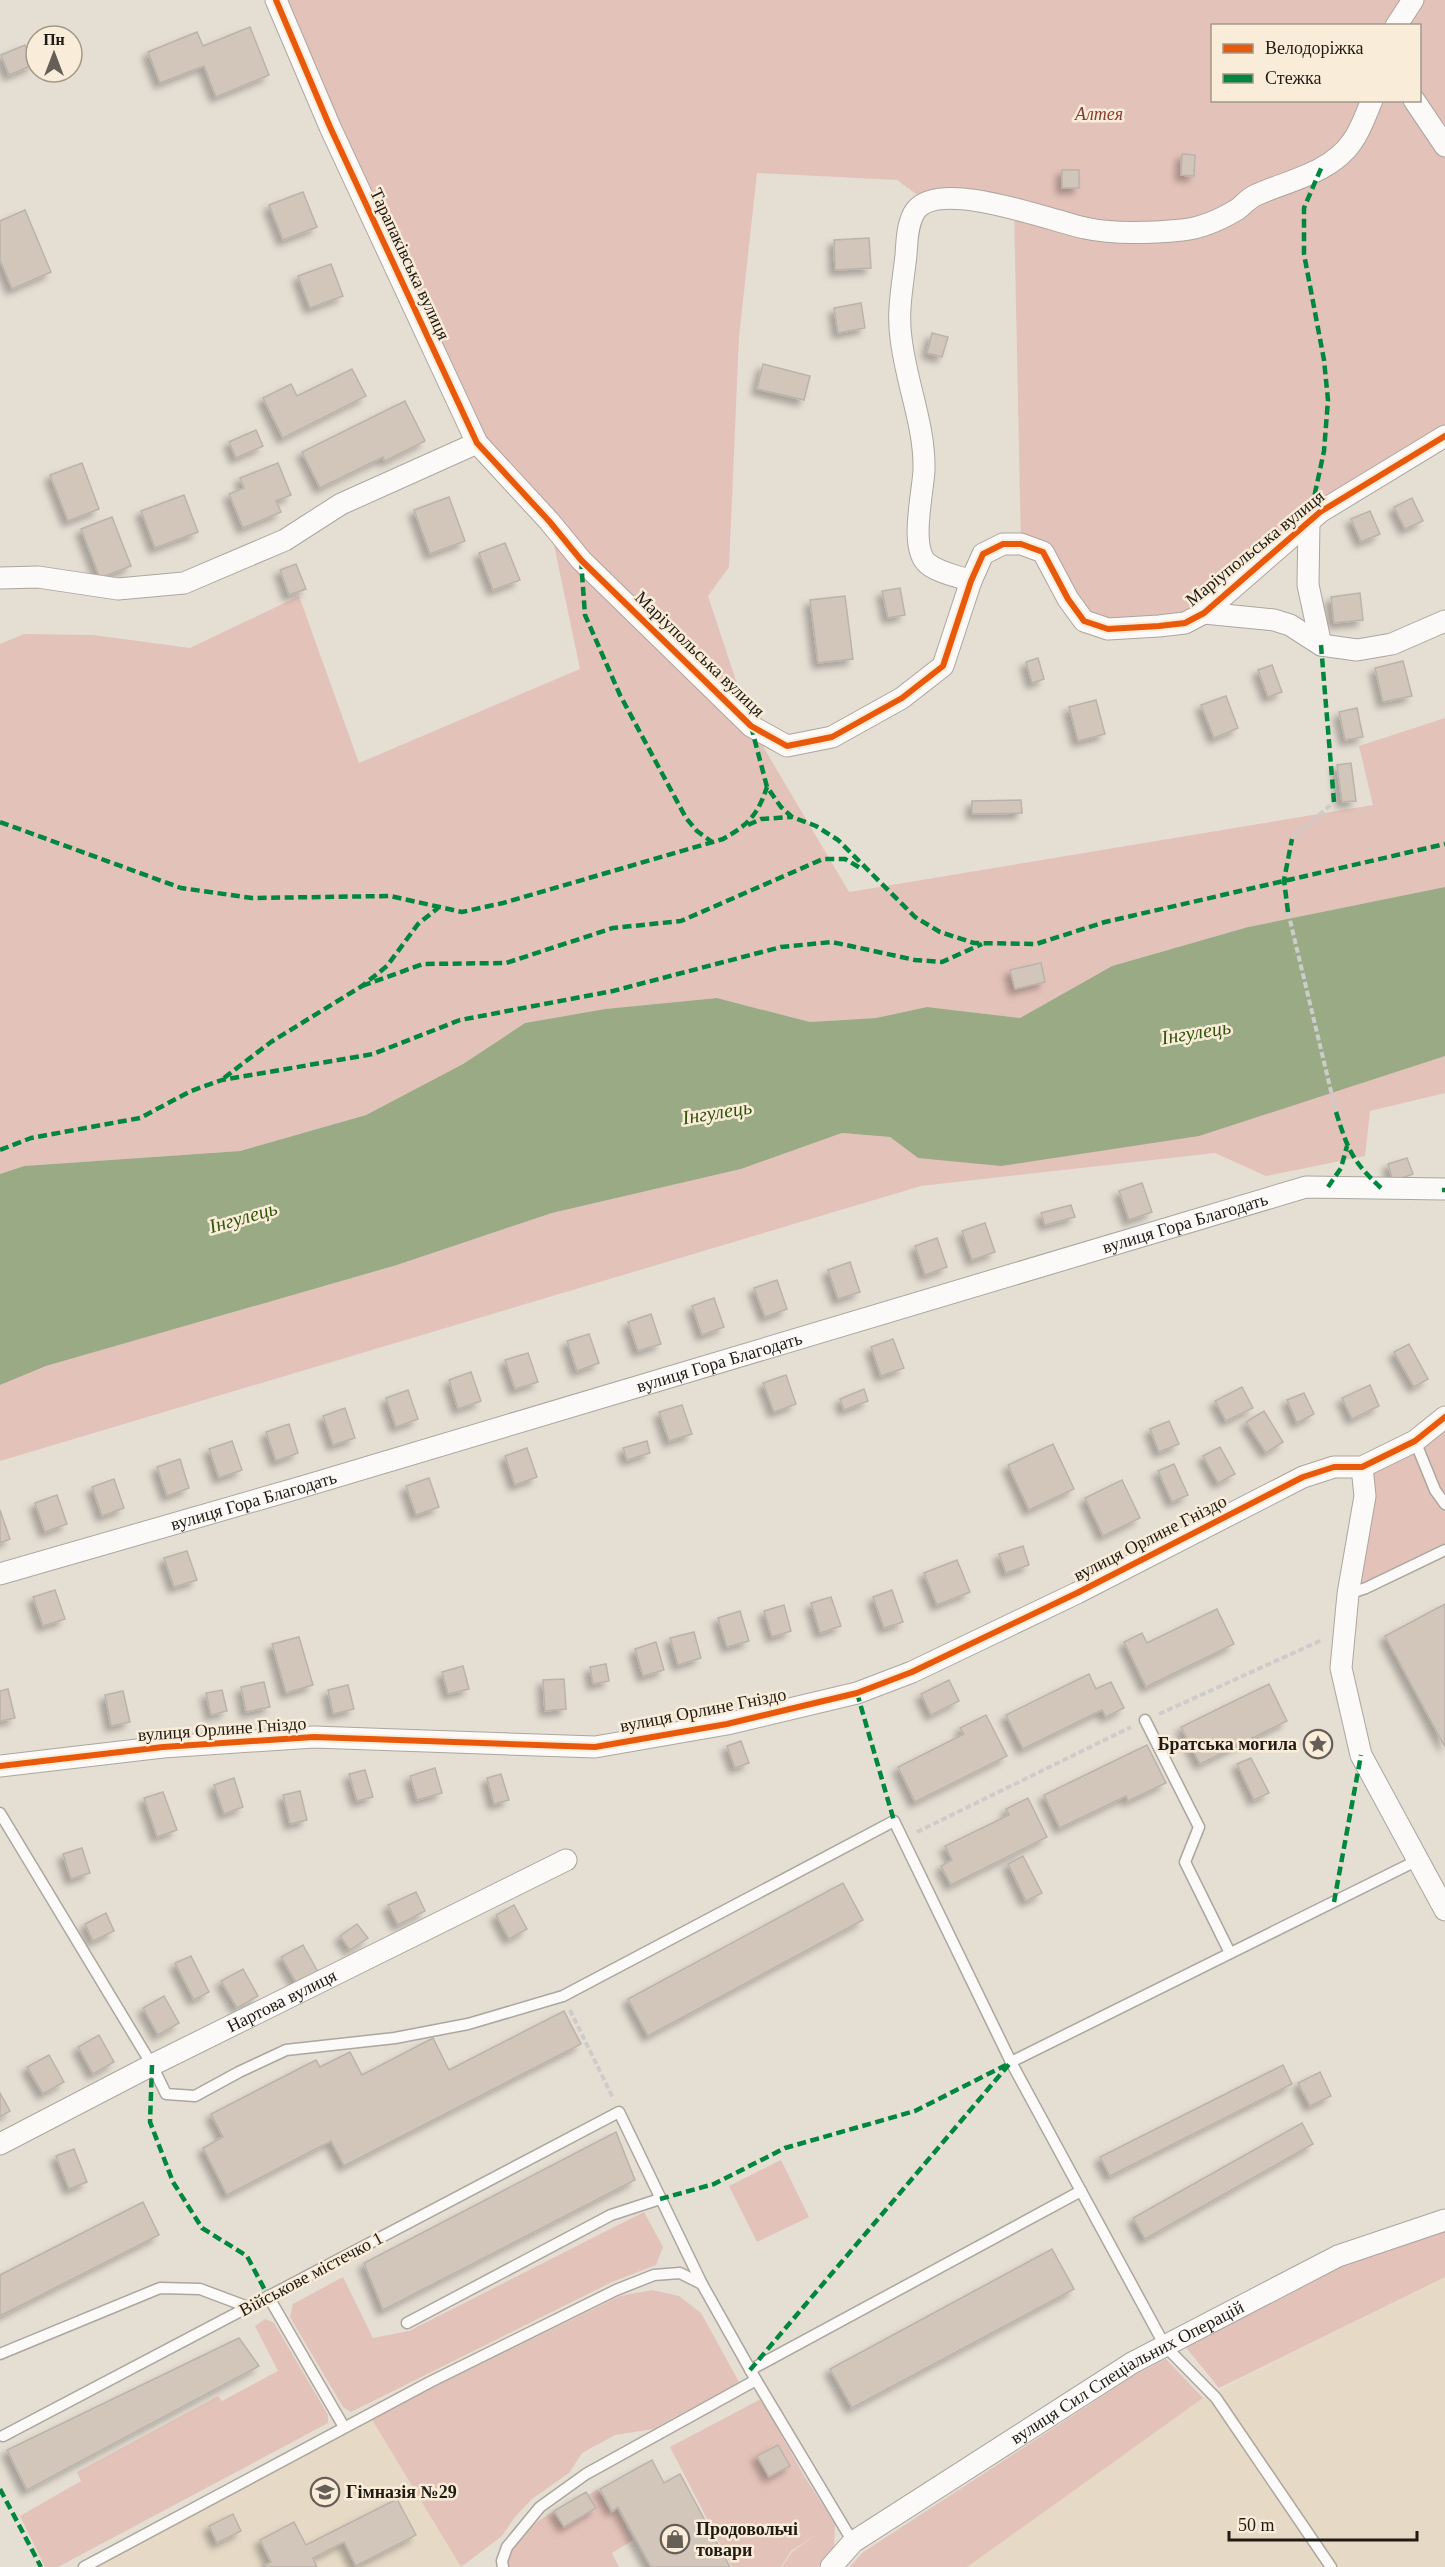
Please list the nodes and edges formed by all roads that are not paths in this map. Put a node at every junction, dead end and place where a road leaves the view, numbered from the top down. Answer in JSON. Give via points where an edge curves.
{"nodes":[{"id":1,"x":276,"y":0,"type":"edge"},
{"id":2,"x":1413,"y":0,"type":"edge"},
{"id":3,"x":1397,"y":24,"type":"edge"},
{"id":4,"x":1371,"y":102,"type":"edge"},
{"id":5,"x":1415,"y":102,"type":"edge"},
{"id":6,"x":1445,"y":146,"type":"edge"},
{"id":7,"x":1445,"y":436,"type":"edge"},
{"id":8,"x":477,"y":443,"type":"junction"},
{"id":9,"x":549,"y":521,"type":"joint"},
{"id":10,"x":1309,"y":521,"type":"junction"},
{"id":11,"x":0,"y":578,"type":"edge"},
{"id":12,"x":971,"y":581,"type":"junction"},
{"id":13,"x":1204,"y":613,"type":"junction"},
{"id":14,"x":1445,"y":621,"type":"edge"},
{"id":15,"x":1321,"y":645,"type":"junction"},
{"id":16,"x":1445,"y":1189,"type":"edge"},
{"id":17,"x":1445,"y":1417,"type":"edge"},
{"id":18,"x":1415,"y":1441,"type":"junction"},
{"id":19,"x":1362,"y":1467,"type":"junction"},
{"id":20,"x":1445,"y":1504,"type":"edge"},
{"id":21,"x":1445,"y":1550,"type":"edge"},
{"id":22,"x":0,"y":1574,"type":"edge"},
{"id":23,"x":1348,"y":1594,"type":"junction"},
{"id":24,"x":1144,"y":1720,"type":"road end"},
{"id":25,"x":0,"y":1766,"type":"edge"},
{"id":26,"x":0,"y":1813,"type":"edge"},
{"id":27,"x":566,"y":1860,"type":"dead end"},
{"id":28,"x":1418,"y":1860,"type":"junction"},
{"id":29,"x":1445,"y":1910,"type":"edge"},
{"id":30,"x":1230,"y":1953,"type":"junction"},
{"id":31,"x":1011,"y":2062,"type":"junction"},
{"id":32,"x":152,"y":2065,"type":"junction"},
{"id":33,"x":0,"y":2144,"type":"edge"},
{"id":34,"x":1081,"y":2191,"type":"junction"},
{"id":35,"x":660,"y":2199,"type":"junction"},
{"id":36,"x":1445,"y":2220,"type":"edge"},
{"id":37,"x":702,"y":2284,"type":"junction"},
{"id":38,"x":268,"y":2296,"type":"junction"},
{"id":39,"x":248,"y":2307,"type":"junction"},
{"id":40,"x":407,"y":2323,"type":"dead end"},
{"id":41,"x":1165,"y":2346,"type":"junction"},
{"id":42,"x":0,"y":2354,"type":"edge"},
{"id":43,"x":750,"y":2370,"type":"junction"},
{"id":44,"x":756,"y":2380,"type":"junction"},
{"id":45,"x":344,"y":2427,"type":"junction"},
{"id":46,"x":3,"y":2436,"type":"dead end"},
{"id":47,"x":853,"y":2542,"type":"junction"},
{"id":48,"x":84,"y":2567,"type":"edge"},
{"id":49,"x":503,"y":2567,"type":"edge"},
{"id":50,"x":831,"y":2567,"type":"edge"},
{"id":51,"x":1331,"y":2567,"type":"edge"}],
"edges":[{"from":1,"to":8,"type":"street","name":"Тарапаківська вулиця","via":[[330,127]]},
{"from":2,"to":3,"type":"street"},
{"from":4,"to":12,"type":"street","via":[[1352,143],[1340,156],[1304,178],[1254,195],[1239,208],[1202,226],[1117,233],[1014,208],[948,199],[927,202],[915,211],[908,230],[899,322],[922,443],[918,542],[928,564]]},
{"from":5,"to":6,"type":"street"},
{"from":7,"to":10,"type":"street","name":"Маріупольська вулиця"},
{"from":8,"to":9,"type":"street","name":"Тарапаківська вулиця"},
{"from":8,"to":11,"type":"street","via":[[341,504],[285,540],[184,583],[118,589],[38,577]]},
{"from":9,"to":12,"type":"street","name":"Маріупольська вулиця","via":[[581,560],[751,726],[788,747],[832,736],[902,698],[943,666]]},
{"from":10,"to":13,"type":"street","name":"Маріупольська вулиця"},
{"from":10,"to":15,"type":"street","via":[[1308,585]]},
{"from":12,"to":13,"type":"street","name":"Маріупольська вулиця","via":[[983,554],[1002,544],[1021,544],[1042,552],[1084,621],[1108,629],[1159,626],[1185,623]]},
{"from":13,"to":15,"type":"street","via":[[1274,620],[1290,625]]},
{"from":14,"to":15,"type":"street","via":[[1392,644],[1357,650]]},
{"from":16,"to":22,"type":"street","name":"вулиця Гора Благодать","via":[[1306,1187]]},
{"from":17,"to":18,"type":"street"},
{"from":18,"to":19,"type":"street"},
{"from":18,"to":20,"type":"lane","via":[[1435,1490]]},
{"from":19,"to":23,"type":"street","via":[[1365,1496]]},
{"from":19,"to":25,"type":"street","name":"вулиця Орлине Гніздо","via":[[1334,1467],[1303,1477],[912,1672],[856,1693],[727,1724],[595,1747],[314,1737],[163,1747]]},
{"from":21,"to":23,"type":"lane"},
{"from":23,"to":28,"type":"street","via":[[1341,1668],[1361,1755]]},
{"from":24,"to":30,"type":"lane","via":[[1199,1827],[1185,1862]]},
{"from":26,"to":32,"type":"lane"},
{"from":27,"to":32,"type":"street","name":"Нартова вулиця"},
{"from":28,"to":29,"type":"street"},
{"from":28,"to":30,"type":"lane"},
{"from":30,"to":31,"type":"lane"},
{"from":31,"to":32,"type":"lane","via":[[894,1821],[563,1996],[468,2024],[395,2038],[286,2050],[195,2096],[166,2094]]},
{"from":31,"to":34,"type":"lane"},
{"from":32,"to":33,"type":"street","name":"Нартова вулиця"},
{"from":34,"to":41,"type":"lane"},
{"from":34,"to":43,"type":"lane"},
{"from":35,"to":37,"type":"lane"},
{"from":35,"to":38,"type":"lane","name":"Військове містечко 1","via":[[620,2112]]},
{"from":35,"to":40,"type":"lane","via":[[611,2215]]},
{"from":36,"to":41,"type":"street","name":"вулиця Сил Спеціальних Операцій","via":[[1338,2256]]},
{"from":37,"to":43,"type":"lane"},
{"from":37,"to":45,"type":"lane","via":[[680,2273],[654,2275],[626,2286]]},
{"from":38,"to":39,"type":"lane","name":"Військове містечко 1"},
{"from":38,"to":45,"type":"lane"},
{"from":39,"to":42,"type":"lane","via":[[200,2289],[160,2288]]},
{"from":39,"to":46,"type":"lane","name":"Військове містечко 1"},
{"from":41,"to":47,"type":"street","name":"вулиця Сил Спеціальних Операцій","via":[[1132,2363]]},
{"from":41,"to":51,"type":"lane","via":[[1216,2398]]},
{"from":43,"to":44,"type":"lane"},
{"from":44,"to":47,"type":"lane"},
{"from":44,"to":49,"type":"lane","via":[[586,2474],[540,2507],[507,2547]]},
{"from":45,"to":48,"type":"lane"},
{"from":47,"to":50,"type":"street","name":"вулиця Сил Спеціальних Операцій"}]}
